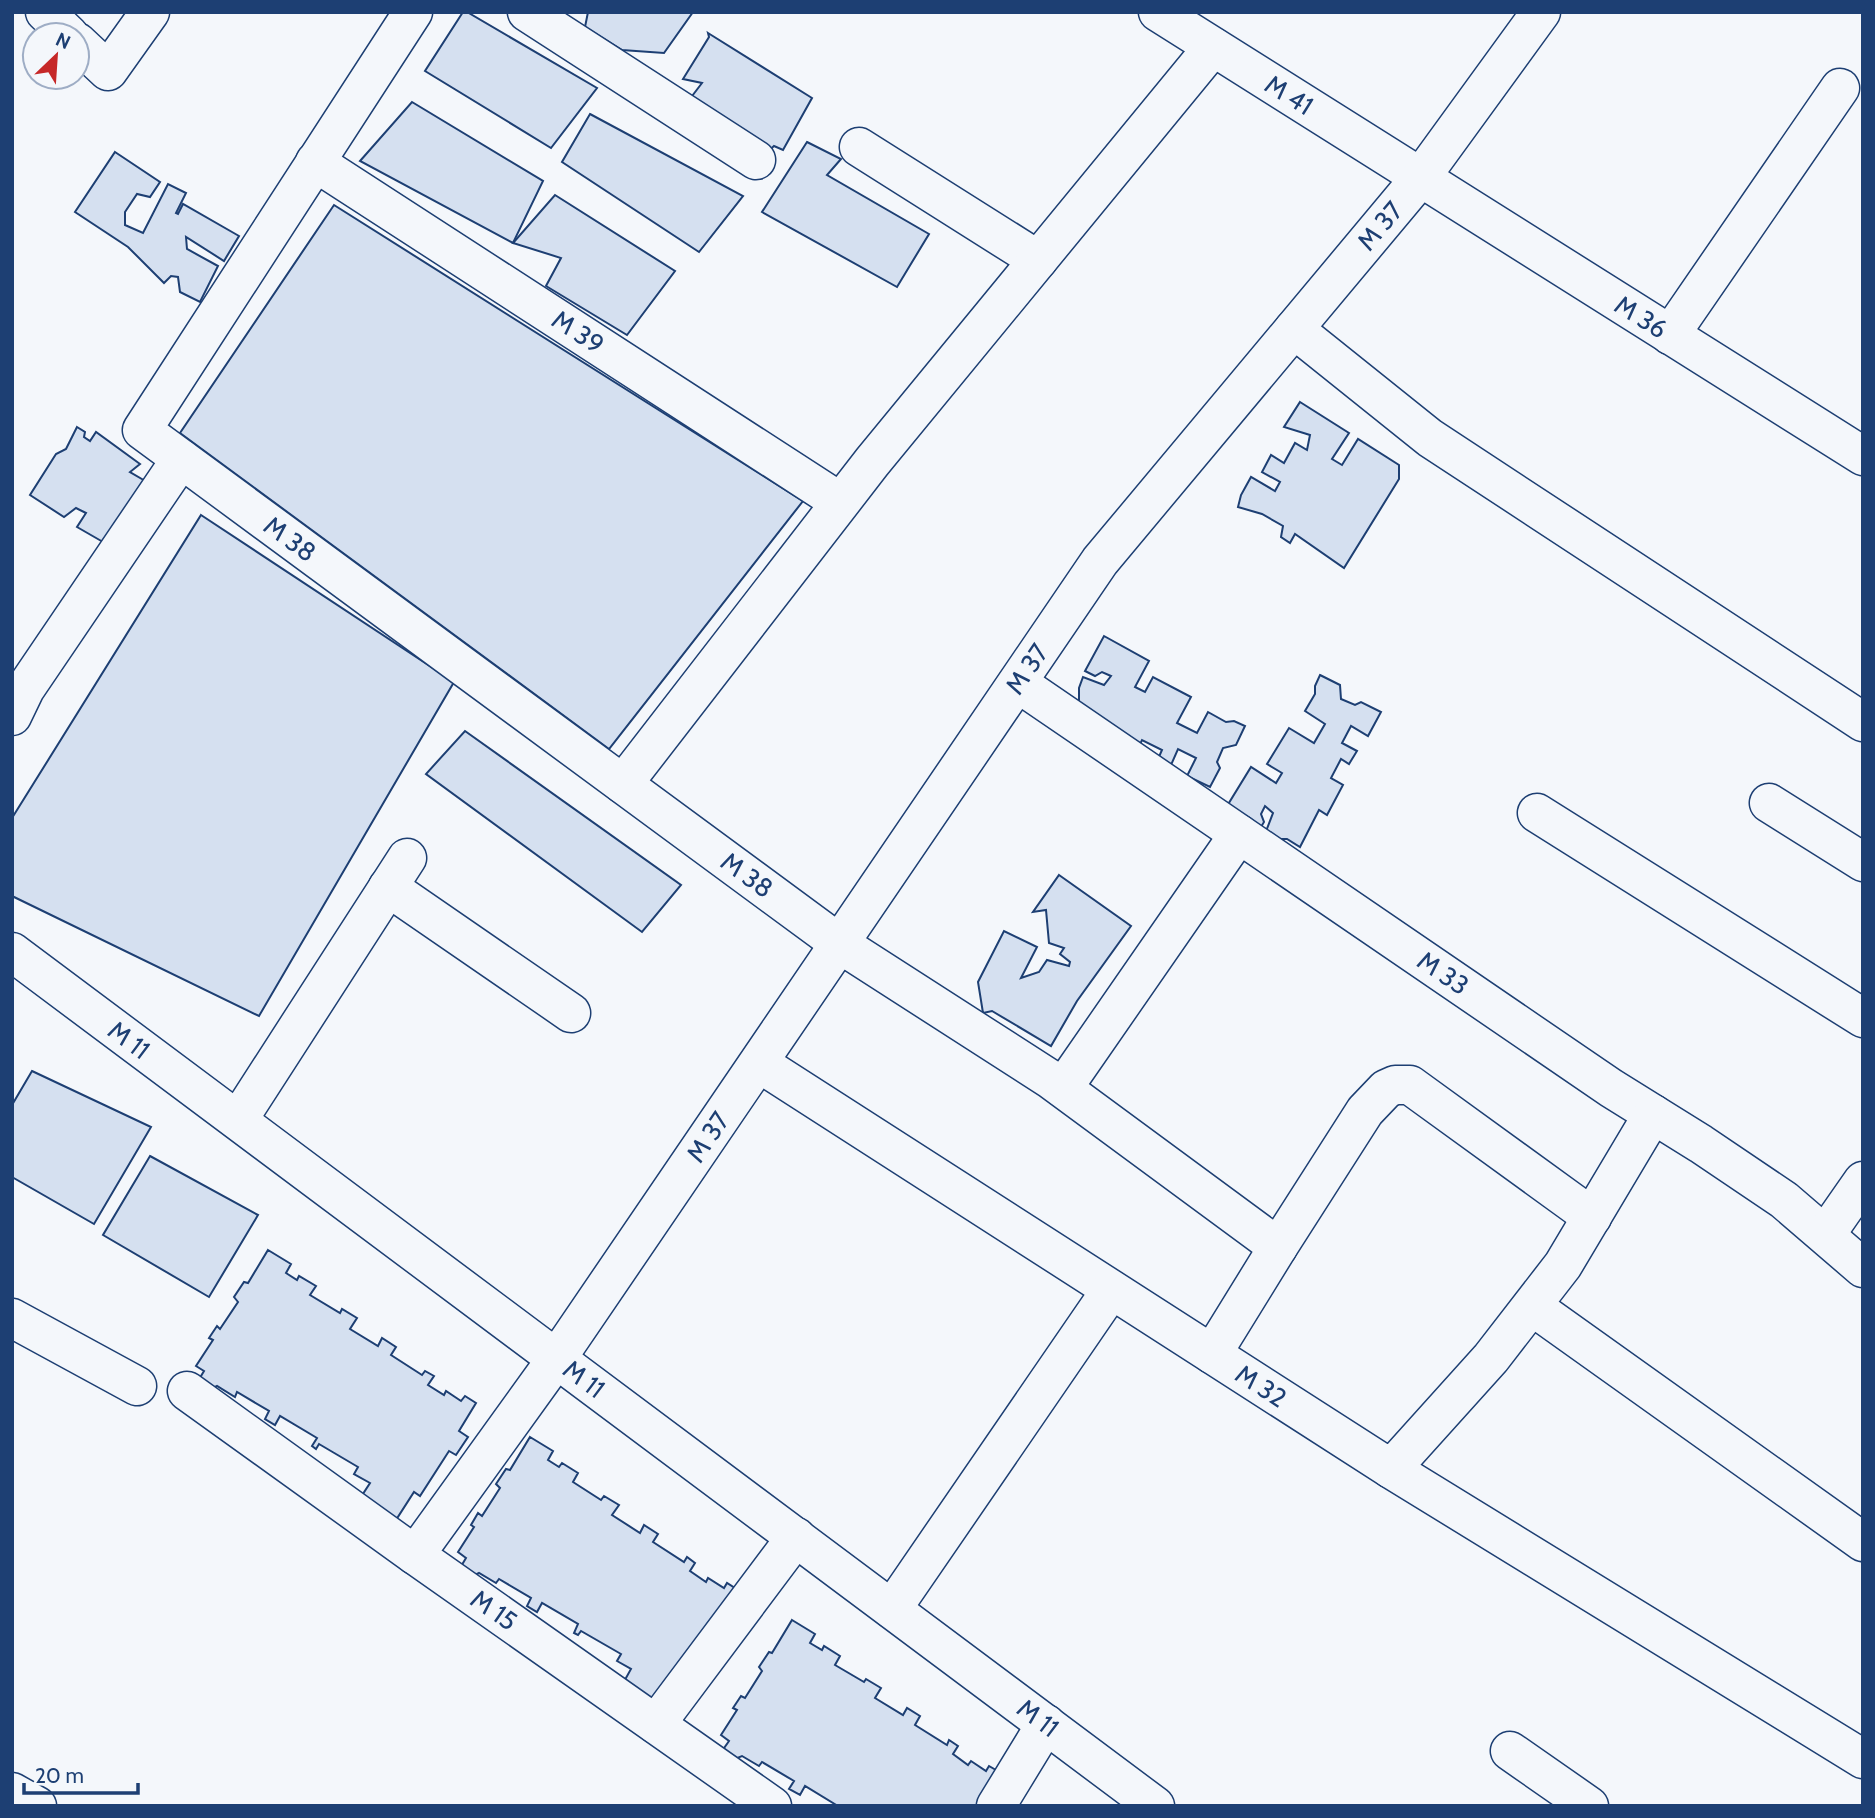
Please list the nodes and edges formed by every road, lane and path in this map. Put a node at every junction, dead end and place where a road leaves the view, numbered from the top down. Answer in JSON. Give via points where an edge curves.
{"nodes":[{"id":1,"x":150,"y":12,"type":"edge"},
{"id":2,"x":413,"y":12,"type":"edge"},
{"id":3,"x":527,"y":12,"type":"edge"},
{"id":4,"x":1158,"y":12,"type":"edge"},
{"id":5,"x":1541,"y":12,"type":"edge"},
{"id":6,"x":1213,"y":47,"type":"junction"},
{"id":7,"x":91,"y":55,"type":"edge"},
{"id":8,"x":1840,"y":88,"type":"dead end"},
{"id":9,"x":859,"y":147,"type":"dead end"},
{"id":10,"x":756,"y":160,"type":"dead end"},
{"id":11,"x":315,"y":162,"type":"junction"},
{"id":12,"x":1420,"y":177,"type":"junction"},
{"id":13,"x":1038,"y":260,"type":"junction"},
{"id":14,"x":1294,"y":329,"type":"junction"},
{"id":15,"x":1670,"y":335,"type":"junction"},
{"id":16,"x":1863,"y":456,"type":"edge"},
{"id":17,"x":181,"y":459,"type":"junction"},
{"id":18,"x":841,"y":502,"type":"junction"},
{"id":19,"x":1018,"y":683,"type":"junction"},
{"id":20,"x":12,"y":716,"type":"edge"},
{"id":21,"x":1863,"y":722,"type":"edge"},
{"id":22,"x":623,"y":784,"type":"junction"},
{"id":23,"x":1769,"y":803,"type":"dead end"},
{"id":24,"x":1537,"y":813,"type":"dead end"},
{"id":25,"x":1239,"y":834,"type":"junction"},
{"id":26,"x":1863,"y":862,"type":"edge"},
{"id":27,"x":840,"y":944,"type":"junction"},
{"id":28,"x":12,"y":952,"type":"edge"},
{"id":29,"x":571,"y":1013,"type":"dead end"},
{"id":30,"x":1863,"y":1018,"type":"edge"},
{"id":31,"x":759,"y":1063,"type":"junction"},
{"id":32,"x":1063,"y":1088,"type":"junction"},
{"id":33,"x":1653,"y":1114,"type":"junction"},
{"id":34,"x":238,"y":1120,"type":"junction"},
{"id":35,"x":1863,"y":1181,"type":"edge"},
{"id":36,"x":1592,"y":1217,"type":"junction"},
{"id":37,"x":1826,"y":1234,"type":"junction"},
{"id":38,"x":1278,"y":1247,"type":"junction"},
{"id":39,"x":1863,"y":1268,"type":"edge"},
{"id":40,"x":1111,"y":1290,"type":"junction"},
{"id":41,"x":1532,"y":1306,"type":"junction"},
{"id":42,"x":12,"y":1318,"type":"edge"},
{"id":43,"x":1212,"y":1354,"type":"junction"},
{"id":44,"x":557,"y":1358,"type":"junction"},
{"id":45,"x":137,"y":1386,"type":"dead end"},
{"id":46,"x":187,"y":1391,"type":"dead end"},
{"id":47,"x":1391,"y":1469,"type":"junction"},
{"id":48,"x":796,"y":1537,"type":"junction"},
{"id":49,"x":1863,"y":1542,"type":"edge"},
{"id":50,"x":415,"y":1555,"type":"junction"},
{"id":51,"x":892,"y":1609,"type":"junction"},
{"id":52,"x":656,"y":1724,"type":"junction"},
{"id":53,"x":1046,"y":1724,"type":"junction"},
{"id":54,"x":1510,"y":1751,"type":"dead end"},
{"id":55,"x":1863,"y":1759,"type":"edge"},
{"id":56,"x":12,"y":1792,"type":"edge"},
{"id":57,"x":37,"y":1806,"type":"edge"},
{"id":58,"x":772,"y":1806,"type":"edge"},
{"id":59,"x":996,"y":1806,"type":"edge"},
{"id":60,"x":1155,"y":1806,"type":"edge"},
{"id":61,"x":1589,"y":1806,"type":"edge"}],
"edges":[{"from":1,"to":7,"type":"street","via":[[108,71]]},
{"from":2,"to":11,"type":"street","name":"M 38"},
{"from":3,"to":10,"type":"street"},
{"from":4,"to":6,"type":"street","name":"M 41"},
{"from":5,"to":12,"type":"street","name":"M 37"},
{"from":6,"to":12,"type":"street","name":"M 41"},
{"from":6,"to":13,"type":"street"},
{"from":8,"to":15,"type":"street"},
{"from":9,"to":13,"type":"street"},
{"from":11,"to":17,"type":"street","name":"M 38","via":[[142,430]]},
{"from":11,"to":18,"type":"street","name":"M 39"},
{"from":12,"to":14,"type":"street","name":"M 37"},
{"from":12,"to":15,"type":"street","name":"M 36"},
{"from":13,"to":18,"type":"street"},
{"from":14,"to":19,"type":"street","name":"M 37","via":[[1100,562]]},
{"from":14,"to":21,"type":"street","via":[[1430,438]]},
{"from":15,"to":16,"type":"street","name":"M 36"},
{"from":17,"to":20,"type":"street","via":[[25,689]]},
{"from":17,"to":22,"type":"street","name":"M 38"},
{"from":18,"to":22,"type":"street"},
{"from":19,"to":25,"type":"street","name":"M 33"},
{"from":19,"to":27,"type":"street","name":"M 37"},
{"from":22,"to":27,"type":"street","name":"M 38"},
{"from":23,"to":26,"type":"street"},
{"from":24,"to":30,"type":"street"},
{"from":25,"to":32,"type":"street"},
{"from":25,"to":33,"type":"street","name":"M 33"},
{"from":27,"to":31,"type":"street","name":"M 37"},
{"from":27,"to":32,"type":"street","name":"M 38"},
{"from":28,"to":34,"type":"street","name":"M 11"},
{"from":29,"to":34,"type":"street","via":[[397,872]]},
{"from":31,"to":40,"type":"street","name":"M 32"},
{"from":31,"to":44,"type":"street","name":"M 37"},
{"from":32,"to":38,"type":"street","name":"M 38"},
{"from":33,"to":36,"type":"street"},
{"from":33,"to":37,"type":"street","name":"M 33","via":[[1784,1200]]},
{"from":34,"to":44,"type":"street","name":"M 11"},
{"from":35,"to":37,"type":"street"},
{"from":36,"to":38,"type":"street","via":[[1410,1085],[1395,1085],[1365,1111]]},
{"from":36,"to":41,"type":"street"},
{"from":37,"to":39,"type":"street","name":"M 33"},
{"from":38,"to":43,"type":"street"},
{"from":40,"to":43,"type":"street","name":"M 32"},
{"from":40,"to":51,"type":"street"},
{"from":41,"to":47,"type":"street"},
{"from":41,"to":49,"type":"street"},
{"from":42,"to":45,"type":"street"},
{"from":43,"to":47,"type":"street","name":"M 32"},
{"from":44,"to":48,"type":"street","name":"M 11"},
{"from":44,"to":50,"type":"street"},
{"from":46,"to":50,"type":"street","name":"M 15"},
{"from":47,"to":55,"type":"street","name":"M 32"},
{"from":48,"to":51,"type":"street","name":"M 11"},
{"from":48,"to":52,"type":"street"},
{"from":50,"to":52,"type":"street","name":"M 15"},
{"from":51,"to":53,"type":"street","name":"M 11"},
{"from":52,"to":58,"type":"street","name":"M 15"},
{"from":53,"to":59,"type":"street"},
{"from":53,"to":60,"type":"street","name":"M 11"},
{"from":54,"to":61,"type":"street"},
{"from":56,"to":57,"type":"street"}]}
